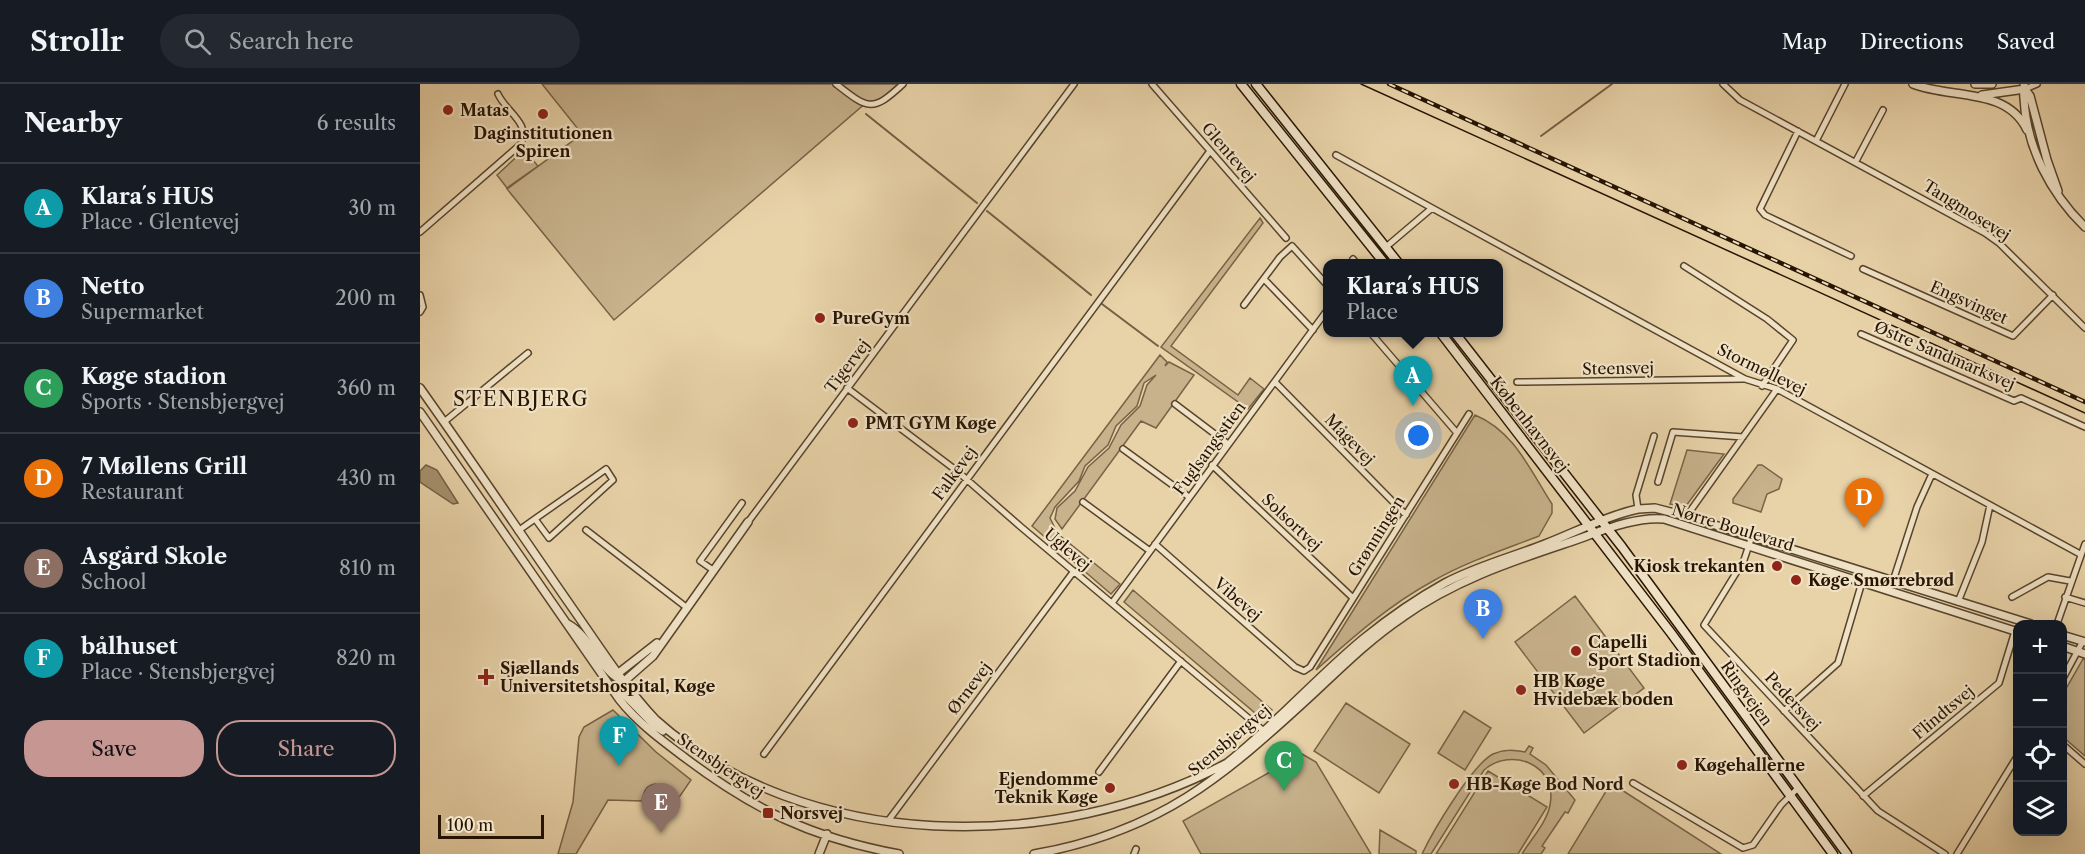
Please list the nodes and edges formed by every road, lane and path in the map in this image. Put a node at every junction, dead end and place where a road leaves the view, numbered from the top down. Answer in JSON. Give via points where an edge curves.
{"nodes":[{"id":1,"x":836,"y":84,"type":"edge"},
{"id":2,"x":903,"y":84,"type":"edge"},
{"id":3,"x":1074,"y":84,"type":"edge"},
{"id":4,"x":1152,"y":84,"type":"edge"},
{"id":5,"x":1241,"y":84,"type":"edge"},
{"id":6,"x":1256,"y":84,"type":"edge"},
{"id":7,"x":1723,"y":84,"type":"edge"},
{"id":8,"x":1732,"y":84,"type":"edge"},
{"id":9,"x":1845,"y":84,"type":"edge"},
{"id":10,"x":1913,"y":84,"type":"edge"},
{"id":11,"x":1975,"y":84,"type":"edge"},
{"id":12,"x":1992,"y":84,"type":"edge"},
{"id":13,"x":2037,"y":84,"type":"edge"},
{"id":14,"x":2025,"y":87,"type":"edge"},
{"id":15,"x":1728,"y":90,"type":"junction"},
{"id":16,"x":498,"y":94,"type":"dead end"},
{"id":17,"x":1977,"y":96,"type":"junction"},
{"id":18,"x":1883,"y":110,"type":"dead end"},
{"id":19,"x":1798,"y":131,"type":"junction"},
{"id":20,"x":1816,"y":141,"type":"junction"},
{"id":21,"x":2032,"y":141,"type":"junction"},
{"id":22,"x":1210,"y":151,"type":"junction"},
{"id":23,"x":1336,"y":155,"type":"dead end"},
{"id":24,"x":1856,"y":161,"type":"junction"},
{"id":25,"x":2062,"y":200,"type":"junction"},
{"id":26,"x":1432,"y":208,"type":"junction"},
{"id":27,"x":2085,"y":227,"type":"edge"},
{"id":28,"x":420,"y":232,"type":"edge"},
{"id":29,"x":1286,"y":238,"type":"dead end"},
{"id":30,"x":1386,"y":247,"type":"junction"},
{"id":31,"x":1851,"y":256,"type":"dead end"},
{"id":32,"x":1380,"y":259,"type":"edge"},
{"id":33,"x":1395,"y":259,"type":"edge"},
{"id":34,"x":1684,"y":266,"type":"dead end"},
{"id":35,"x":1863,"y":269,"type":"dead end"},
{"id":36,"x":1264,"y":279,"type":"junction"},
{"id":37,"x":1323,"y":280,"type":"edge"},
{"id":38,"x":420,"y":295,"type":"edge"},
{"id":39,"x":2053,"y":295,"type":"junction"},
{"id":40,"x":1244,"y":305,"type":"dead end"},
{"id":41,"x":420,"y":312,"type":"edge"},
{"id":42,"x":1323,"y":316,"type":"edge"},
{"id":43,"x":2085,"y":328,"type":"edge"},
{"id":44,"x":1312,"y":330,"type":"junction"},
{"id":45,"x":1861,"y":334,"type":"dead end"},
{"id":46,"x":1373,"y":337,"type":"edge"},
{"id":47,"x":1443,"y":337,"type":"edge"},
{"id":48,"x":1457,"y":337,"type":"edge"},
{"id":49,"x":528,"y":353,"type":"dead end"},
{"id":50,"x":1722,"y":366,"type":"junction"},
{"id":51,"x":1745,"y":379,"type":"junction"},
{"id":52,"x":1720,"y":380,"type":"junction"},
{"id":53,"x":1275,"y":382,"type":"junction"},
{"id":54,"x":1517,"y":382,"type":"dead end"},
{"id":55,"x":1762,"y":386,"type":"junction"},
{"id":56,"x":420,"y":388,"type":"edge"},
{"id":57,"x":847,"y":388,"type":"junction"},
{"id":58,"x":1777,"y":389,"type":"junction"},
{"id":59,"x":1175,"y":404,"type":"dead end"},
{"id":60,"x":420,"y":412,"type":"edge"},
{"id":61,"x":1469,"y":414,"type":"dead end"},
{"id":62,"x":444,"y":422,"type":"junction"},
{"id":63,"x":428,"y":424,"type":"junction"},
{"id":64,"x":2085,"y":427,"type":"edge"},
{"id":65,"x":1457,"y":433,"type":"junction"},
{"id":66,"x":436,"y":436,"type":"junction"},
{"id":67,"x":1654,"y":436,"type":"dead end"},
{"id":68,"x":1743,"y":437,"type":"junction"},
{"id":69,"x":1228,"y":444,"type":"junction"},
{"id":70,"x":1123,"y":449,"type":"dead end"},
{"id":71,"x":1212,"y":465,"type":"junction"},
{"id":72,"x":1932,"y":474,"type":"junction"},
{"id":73,"x":966,"y":479,"type":"junction"},
{"id":74,"x":1658,"y":482,"type":"dead end"},
{"id":75,"x":1189,"y":497,"type":"junction"},
{"id":76,"x":1083,"y":502,"type":"dead end"},
{"id":77,"x":742,"y":503,"type":"dead end"},
{"id":78,"x":1990,"y":505,"type":"junction"},
{"id":79,"x":1638,"y":509,"type":"junction"},
{"id":80,"x":1406,"y":515,"type":"junction"},
{"id":81,"x":1686,"y":516,"type":"junction"},
{"id":82,"x":535,"y":519,"type":"junction"},
{"id":83,"x":1602,"y":521,"type":"junction"},
{"id":84,"x":748,"y":522,"type":"joint"},
{"id":85,"x":1683,"y":525,"type":"junction"},
{"id":86,"x":1590,"y":526,"type":"junction"},
{"id":87,"x":586,"y":530,"type":"dead end"},
{"id":88,"x":1609,"y":530,"type":"junction"},
{"id":89,"x":518,"y":531,"type":"junction"},
{"id":90,"x":1596,"y":534,"type":"junction"},
{"id":91,"x":1752,"y":536,"type":"junction"},
{"id":92,"x":1155,"y":544,"type":"junction"},
{"id":93,"x":2085,"y":544,"type":"edge"},
{"id":94,"x":1749,"y":546,"type":"junction"},
{"id":95,"x":1150,"y":551,"type":"junction"},
{"id":96,"x":2080,"y":554,"type":"junction"},
{"id":97,"x":713,"y":570,"type":"junction"},
{"id":98,"x":1074,"y":571,"type":"junction"},
{"id":99,"x":1864,"y":572,"type":"junction"},
{"id":100,"x":1893,"y":581,"type":"junction"},
{"id":101,"x":1862,"y":582,"type":"junction"},
{"id":102,"x":2070,"y":582,"type":"junction"},
{"id":103,"x":2012,"y":597,"type":"dead end"},
{"id":104,"x":2065,"y":597,"type":"junction"},
{"id":105,"x":1353,"y":598,"type":"junction"},
{"id":106,"x":1958,"y":602,"type":"junction"},
{"id":107,"x":1112,"y":603,"type":"junction"},
{"id":108,"x":2085,"y":603,"type":"edge"},
{"id":109,"x":686,"y":607,"type":"junction"},
{"id":110,"x":2018,"y":620,"type":"edge"},
{"id":111,"x":2058,"y":620,"type":"edge"},
{"id":112,"x":2013,"y":631,"type":"edge"},
{"id":113,"x":664,"y":637,"type":"junction"},
{"id":114,"x":2067,"y":637,"type":"edge"},
{"id":115,"x":2013,"y":641,"type":"edge"},
{"id":116,"x":2084,"y":642,"type":"edge"},
{"id":117,"x":2067,"y":648,"type":"edge"},
{"id":118,"x":2082,"y":653,"type":"edge"},
{"id":119,"x":1181,"y":661,"type":"junction"},
{"id":120,"x":1304,"y":671,"type":"joint"},
{"id":121,"x":2066,"y":674,"type":"edge"},
{"id":122,"x":613,"y":678,"type":"junction"},
{"id":123,"x":619,"y":687,"type":"junction"},
{"id":124,"x":1784,"y":711,"type":"junction"},
{"id":125,"x":1266,"y":733,"type":"junction"},
{"id":126,"x":2067,"y":749,"type":"edge"},
{"id":127,"x":764,"y":754,"type":"dead end"},
{"id":128,"x":2013,"y":763,"type":"edge"},
{"id":129,"x":2085,"y":765,"type":"edge"},
{"id":130,"x":1099,"y":772,"type":"dead end"},
{"id":131,"x":1633,"y":783,"type":"dead end"},
{"id":132,"x":1798,"y":788,"type":"junction"},
{"id":133,"x":1789,"y":796,"type":"junction"},
{"id":134,"x":1863,"y":796,"type":"junction"},
{"id":135,"x":887,"y":822,"type":"dead end"},
{"id":136,"x":830,"y":829,"type":"junction"},
{"id":137,"x":826,"y":838,"type":"junction"},
{"id":138,"x":910,"y":850,"type":"dead end"},
{"id":139,"x":1022,"y":850,"type":"dead end"},
{"id":140,"x":819,"y":854,"type":"edge"},
{"id":141,"x":899,"y":854,"type":"edge"},
{"id":142,"x":1034,"y":854,"type":"edge"},
{"id":143,"x":1833,"y":854,"type":"edge"},
{"id":144,"x":1847,"y":854,"type":"edge"},
{"id":145,"x":1945,"y":854,"type":"edge"},
{"id":146,"x":1957,"y":854,"type":"edge"}],
"edges":[{"from":1,"to":2,"type":"street","via":[[862,105],[873,106]]},
{"from":3,"to":57,"type":"street","name":"Tigervej"},
{"from":4,"to":22,"type":"street","name":"Glentevej"},
{"from":5,"to":32,"type":"main road"},
{"from":6,"to":30,"type":"main road"},
{"from":7,"to":15,"type":"street","name":"Tangmosevej"},
{"from":8,"to":15,"type":"street"},
{"from":9,"to":20,"type":"street"},
{"from":10,"to":17,"type":"street"},
{"from":11,"to":12,"type":"street"},
{"from":13,"to":14,"type":"street"},
{"from":14,"to":17,"type":"street"},
{"from":14,"to":21,"type":"street"},
{"from":14,"to":25,"type":"street"},
{"from":15,"to":19,"type":"street","name":"Tangmosevej"},
{"from":16,"to":28,"type":"street","via":[[524,130],[521,144]]},
{"from":17,"to":21,"type":"street","via":[[2011,108],[2023,121]]},
{"from":18,"to":24,"type":"street"},
{"from":19,"to":20,"type":"street","name":"Tangmosevej"},
{"from":19,"to":31,"type":"street","via":[[1760,209],[1765,215]]},
{"from":20,"to":24,"type":"street","name":"Tangmosevej"},
{"from":21,"to":25,"type":"street","via":[[2048,182]]},
{"from":22,"to":29,"type":"street","name":"Glentevej"},
{"from":22,"to":73,"type":"street","name":"Falkevej"},
{"from":23,"to":26,"type":"street","name":"Stormøllevej"},
{"from":24,"to":39,"type":"street","name":"Tangmosevej","via":[[1999,243]]},
{"from":25,"to":27,"type":"street"},
{"from":26,"to":30,"type":"street"},
{"from":26,"to":50,"type":"street","name":"Stormøllevej"},
{"from":30,"to":33,"type":"main road"},
{"from":34,"to":55,"type":"street","via":[[1793,340]]},
{"from":35,"to":39,"type":"street","name":"Engsvinget","via":[[2013,336]]},
{"from":36,"to":37,"type":"street","via":[[1292,246]]},
{"from":36,"to":40,"type":"street"},
{"from":36,"to":44,"type":"street"},
{"from":38,"to":41,"type":"street"},
{"from":39,"to":43,"type":"street","name":"Tangmosevej"},
{"from":42,"to":44,"type":"street","name":"Fuglsangsstien"},
{"from":44,"to":53,"type":"street","name":"Fuglsangsstien"},
{"from":45,"to":64,"type":"street","name":"Østre Sandmarksvej","via":[[2014,401],[2021,398]]},
{"from":46,"to":65,"type":"street"},
{"from":47,"to":86,"type":"main road","name":"Københavnsvej"},
{"from":48,"to":83,"type":"main road","name":"Københavnsvej"},
{"from":49,"to":62,"type":"street"},
{"from":50,"to":51,"type":"street","name":"Stormøllevej"},
{"from":50,"to":52,"type":"street"},
{"from":51,"to":52,"type":"street","name":"Steensvej"},
{"from":51,"to":55,"type":"street","name":"Stormøllevej"},
{"from":52,"to":54,"type":"street","name":"Steensvej"},
{"from":53,"to":69,"type":"street","name":"Fuglsangsstien"},
{"from":53,"to":80,"type":"street","name":"Mågevej"},
{"from":55,"to":58,"type":"street","name":"Stormøllevej"},
{"from":56,"to":62,"type":"street","name":"Stensbjergvej"},
{"from":57,"to":73,"type":"street","name":"Uglevej"},
{"from":57,"to":84,"type":"street","name":"Tigervej"},
{"from":58,"to":68,"type":"street"},
{"from":58,"to":72,"type":"street","name":"Stormøllevej"},
{"from":59,"to":69,"type":"street"},
{"from":60,"to":63,"type":"street","name":"Stensbjergvej"},
{"from":61,"to":65,"type":"street","name":"Grønningen"},
{"from":62,"to":63,"type":"street"},
{"from":62,"to":66,"type":"street"},
{"from":62,"to":89,"type":"street","name":"Stensbjergvej"},
{"from":63,"to":66,"type":"street","name":"Stensbjergvej"},
{"from":65,"to":80,"type":"street","name":"Grønningen"},
{"from":66,"to":122,"type":"street","name":"Stensbjergvej","via":[[566,623]]},
{"from":67,"to":79,"type":"street","via":[[1636,495]]},
{"from":68,"to":74,"type":"street","via":[[1673,432]]},
{"from":68,"to":81,"type":"street"},
{"from":69,"to":71,"type":"street","name":"Fuglsangsstien"},
{"from":70,"to":75,"type":"street"},
{"from":71,"to":75,"type":"street","name":"Fuglsangsstien"},
{"from":71,"to":105,"type":"street","name":"Solsortvej"},
{"from":72,"to":78,"type":"street","name":"Stormøllevej"},
{"from":72,"to":100,"type":"street"},
{"from":73,"to":98,"type":"street","name":"Uglevej"},
{"from":73,"to":127,"type":"street","name":"Falkevej"},
{"from":75,"to":92,"type":"street","name":"Fuglsangsstien"},
{"from":76,"to":95,"type":"street"},
{"from":77,"to":97,"type":"street","via":[[700,561]]},
{"from":78,"to":96,"type":"street","name":"Stormøllevej"},
{"from":78,"to":106,"type":"street","via":[[1982,542]]},
{"from":79,"to":81,"type":"street","name":"Nørre Boulevard","via":[[1655,508]]},
{"from":79,"to":83,"type":"street","name":"Nørre Boulevard"},
{"from":80,"to":105,"type":"street","name":"Grønningen"},
{"from":81,"to":85,"type":"street"},
{"from":81,"to":91,"type":"street","name":"Nørre Boulevard"},
{"from":82,"to":82,"type":"street","via":[[549,538],[613,480],[606,469]]},
{"from":82,"to":89,"type":"street"},
{"from":83,"to":86,"type":"street","name":"Stensbjergvej"},
{"from":83,"to":88,"type":"main road","name":"Ringvejen"},
{"from":84,"to":97,"type":"street","name":"Tigervej"},
{"from":85,"to":88,"type":"street","name":"Nørre Boulevard","via":[[1651,518]]},
{"from":85,"to":94,"type":"street","name":"Nørre Boulevard"},
{"from":86,"to":90,"type":"main road","name":"Københavnsvej"},
{"from":86,"to":125,"type":"street","name":"Stensbjergvej","via":[[1474,570],[1399,612],[1360,642]]},
{"from":87,"to":109,"type":"street"},
{"from":88,"to":90,"type":"street","name":"Nørre Boulevard"},
{"from":88,"to":132,"type":"main road","name":"Ringvejen"},
{"from":89,"to":122,"type":"street","name":"Stensbjergvej"},
{"from":90,"to":125,"type":"street","name":"Stensbjergvej","via":[[1515,560],[1449,588],[1369,643]]},
{"from":90,"to":133,"type":"main road","name":"Ringvejen"},
{"from":91,"to":94,"type":"street","name":"Pedersvej"},
{"from":91,"to":99,"type":"street","name":"Nørre Boulevard"},
{"from":92,"to":95,"type":"street","name":"Fuglsangsstien"},
{"from":92,"to":120,"type":"street","name":"Vibevej","via":[[1295,668]]},
{"from":93,"to":96,"type":"street"},
{"from":94,"to":101,"type":"street","name":"Nørre Boulevard"},
{"from":94,"to":124,"type":"street","name":"Pedersvej","via":[[1704,625]]},
{"from":95,"to":107,"type":"street","name":"Fuglsangsstien"},
{"from":96,"to":102,"type":"street"},
{"from":97,"to":109,"type":"street","name":"Tigervej"},
{"from":98,"to":107,"type":"street","name":"Uglevej"},
{"from":98,"to":135,"type":"street","name":"Ørnevej"},
{"from":99,"to":100,"type":"street","name":"Nørre Boulevard"},
{"from":99,"to":101,"type":"street"},
{"from":100,"to":106,"type":"street","name":"Nørre Boulevard"},
{"from":101,"to":112,"type":"street","name":"Nørre Boulevard"},
{"from":101,"to":124,"type":"street","via":[[1838,663]]},
{"from":102,"to":103,"type":"street","via":[[2048,577]]},
{"from":102,"to":104,"type":"street"},
{"from":104,"to":108,"type":"street"},
{"from":104,"to":111,"type":"street"},
{"from":105,"to":120,"type":"street","name":"Grønningen"},
{"from":106,"to":110,"type":"street","name":"Nørre Boulevard"},
{"from":107,"to":119,"type":"street","name":"Uglevej"},
{"from":109,"to":113,"type":"street","name":"Tigervej"},
{"from":113,"to":122,"type":"street","name":"Tigervej"},
{"from":113,"to":123,"type":"street","name":"Tigervej","via":[[653,656]]},
{"from":114,"to":116,"type":"street"},
{"from":115,"to":134,"type":"street","name":"Flindtsvej","via":[[1999,683]]},
{"from":116,"to":118,"type":"street"},
{"from":117,"to":118,"type":"street"},
{"from":118,"to":121,"type":"street"},
{"from":119,"to":125,"type":"street","name":"Uglevej"},
{"from":119,"to":130,"type":"street"},
{"from":122,"to":123,"type":"street","name":"Stensbjergvej"},
{"from":122,"to":123,"type":"street","name":"Stensbjergvej"},
{"from":123,"to":136,"type":"street","name":"Stensbjergvej","via":[[676,738],[746,790]]},
{"from":123,"to":137,"type":"street","name":"Stensbjergvej","via":[[647,729],[741,798]]},
{"from":124,"to":134,"type":"street","name":"Pedersvej"},
{"from":125,"to":139,"type":"street","name":"Stensbjergvej","via":[[1193,788],[1155,809],[1097,833]]},
{"from":125,"to":142,"type":"street","name":"Stensbjergvej","via":[[1196,793],[1161,813],[1099,839]]},
{"from":126,"to":129,"type":"street"},
{"from":128,"to":146,"type":"street"},
{"from":131,"to":133,"type":"street","via":[[1743,848],[1753,845]]},
{"from":132,"to":133,"type":"street"},
{"from":132,"to":144,"type":"main road","name":"Ringvejen"},
{"from":133,"to":143,"type":"main road","name":"Ringvejen"},
{"from":134,"to":145,"type":"street","name":"Pedersvej","via":[[1878,811]]},
{"from":136,"to":137,"type":"street"},
{"from":136,"to":138,"type":"street","name":"Stensbjergvej"},
{"from":137,"to":140,"type":"street"},
{"from":137,"to":141,"type":"street","name":"Stensbjergvej"}]}
